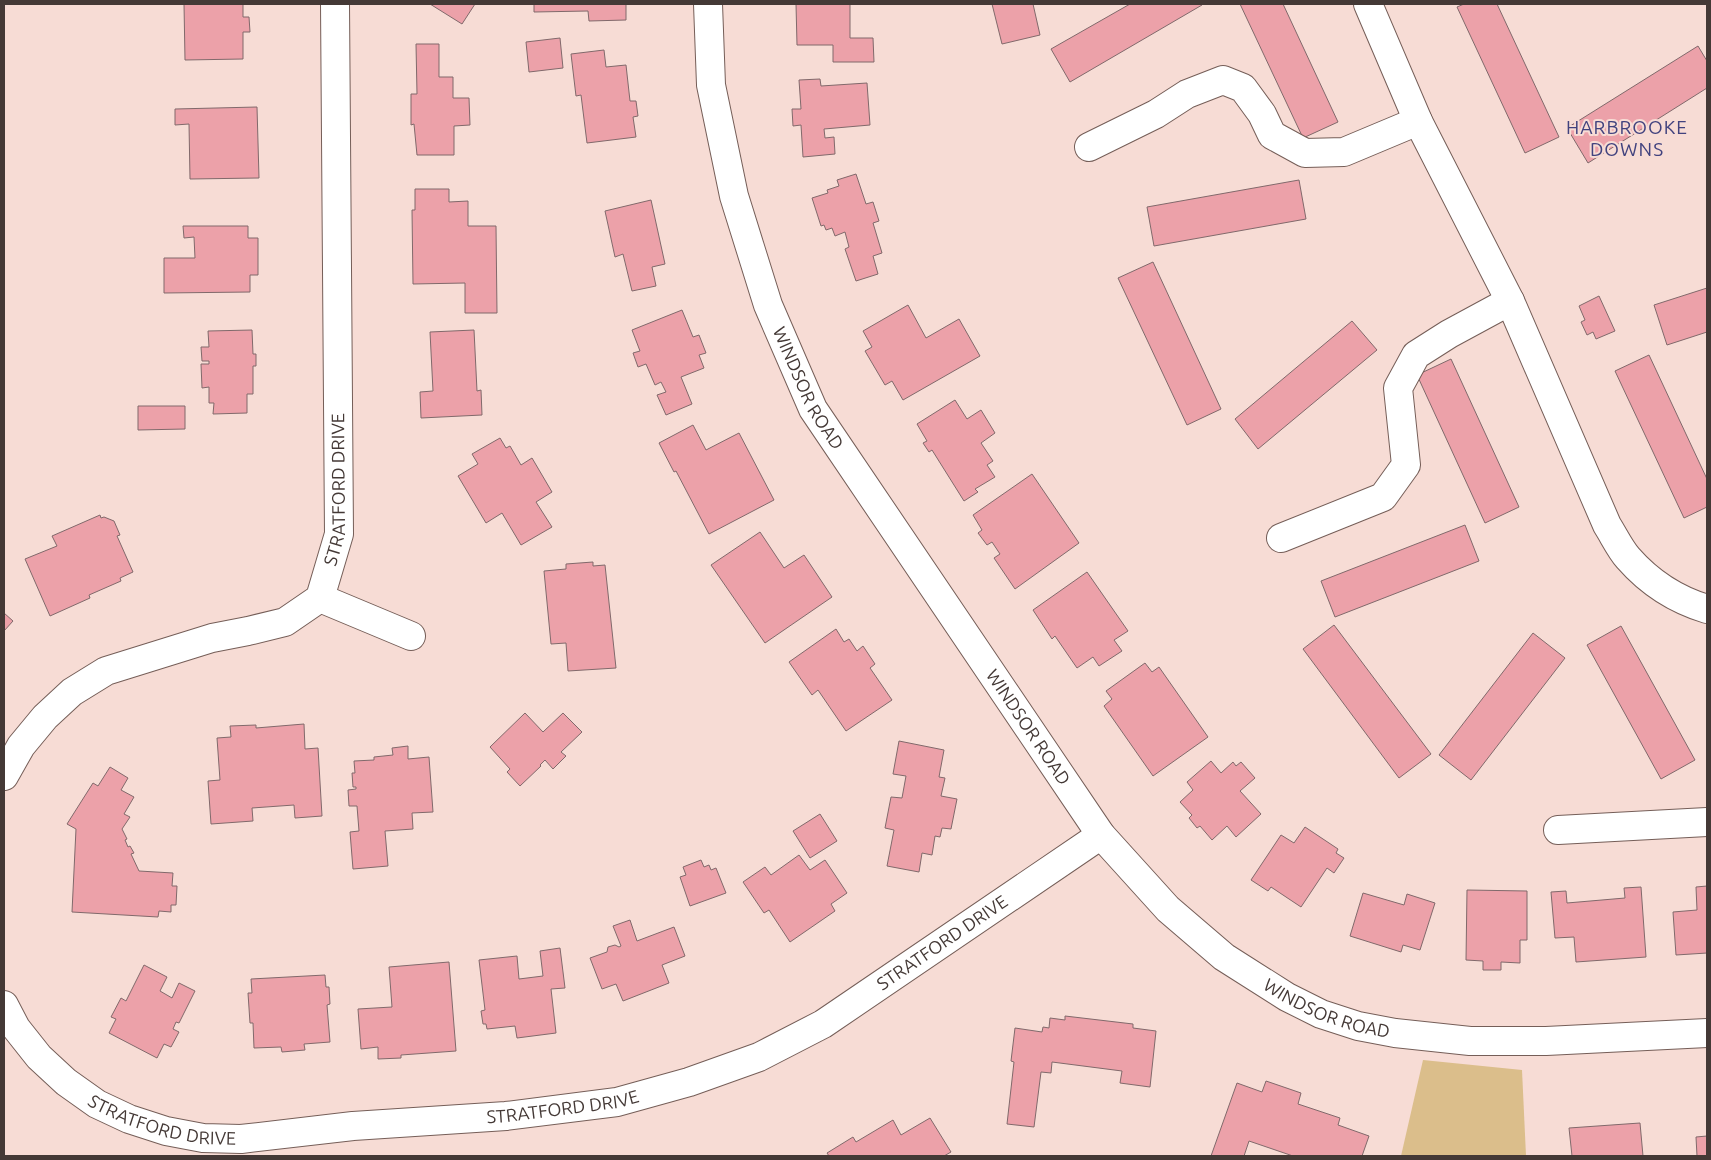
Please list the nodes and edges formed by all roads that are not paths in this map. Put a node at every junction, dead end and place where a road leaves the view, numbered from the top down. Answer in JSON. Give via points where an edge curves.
{"nodes":[{"id":1,"x":335,"y":4,"type":"edge"},
{"id":2,"x":708,"y":4,"type":"edge"},
{"id":3,"x":1368,"y":4,"type":"edge"},
{"id":4,"x":1418,"y":121,"type":"junction"},
{"id":5,"x":1089,"y":147,"type":"dead end"},
{"id":6,"x":1510,"y":301,"type":"junction"},
{"id":7,"x":1281,"y":538,"type":"dead end"},
{"id":8,"x":320,"y":598,"type":"junction"},
{"id":9,"x":1707,"y":609,"type":"edge"},
{"id":10,"x":411,"y":636,"type":"dead end"},
{"id":11,"x":4,"y":776,"type":"edge"},
{"id":12,"x":1707,"y":822,"type":"edge"},
{"id":13,"x":1558,"y":830,"type":"dead end"},
{"id":14,"x":1102,"y":835,"type":"junction"},
{"id":15,"x":4,"y":1005,"type":"edge"},
{"id":16,"x":1707,"y":1033,"type":"edge"}],
"edges":[{"from":1,"to":8,"type":"street","name":"STRATFORD DRIVE","via":[[339,534]]},
{"from":2,"to":14,"type":"street","name":"WINDSOR ROAD","via":[[711,85],[734,196],[768,305],[813,409]]},
{"from":3,"to":4,"type":"street"},
{"from":4,"to":5,"type":"street","via":[[1344,152],[1305,154],[1272,135],[1262,114],[1243,88],[1223,80],[1187,94],[1156,114]]},
{"from":4,"to":6,"type":"street"},
{"from":6,"to":7,"type":"street","via":[[1416,355],[1398,388],[1406,465],[1384,497]]},
{"from":6,"to":9,"type":"street","via":[[1612,534],[1628,558],[1656,585]]},
{"from":8,"to":10,"type":"street"},
{"from":8,"to":11,"type":"street","via":[[285,622],[212,638],[106,671],[72,692],[45,717],[21,746]]},
{"from":12,"to":13,"type":"street"},
{"from":14,"to":15,"type":"street","name":"STRATFORD DRIVE","via":[[822,1024],[759,1057],[689,1082],[617,1102],[506,1116],[353,1126],[240,1139],[203,1138],[166,1131],[97,1104],[39,1057],[16,1028]]},
{"from":14,"to":16,"type":"street","name":"WINDSOR ROAD","via":[[1168,909],[1224,957],[1287,997],[1321,1014],[1395,1033],[1470,1041],[1546,1041]]}]}
